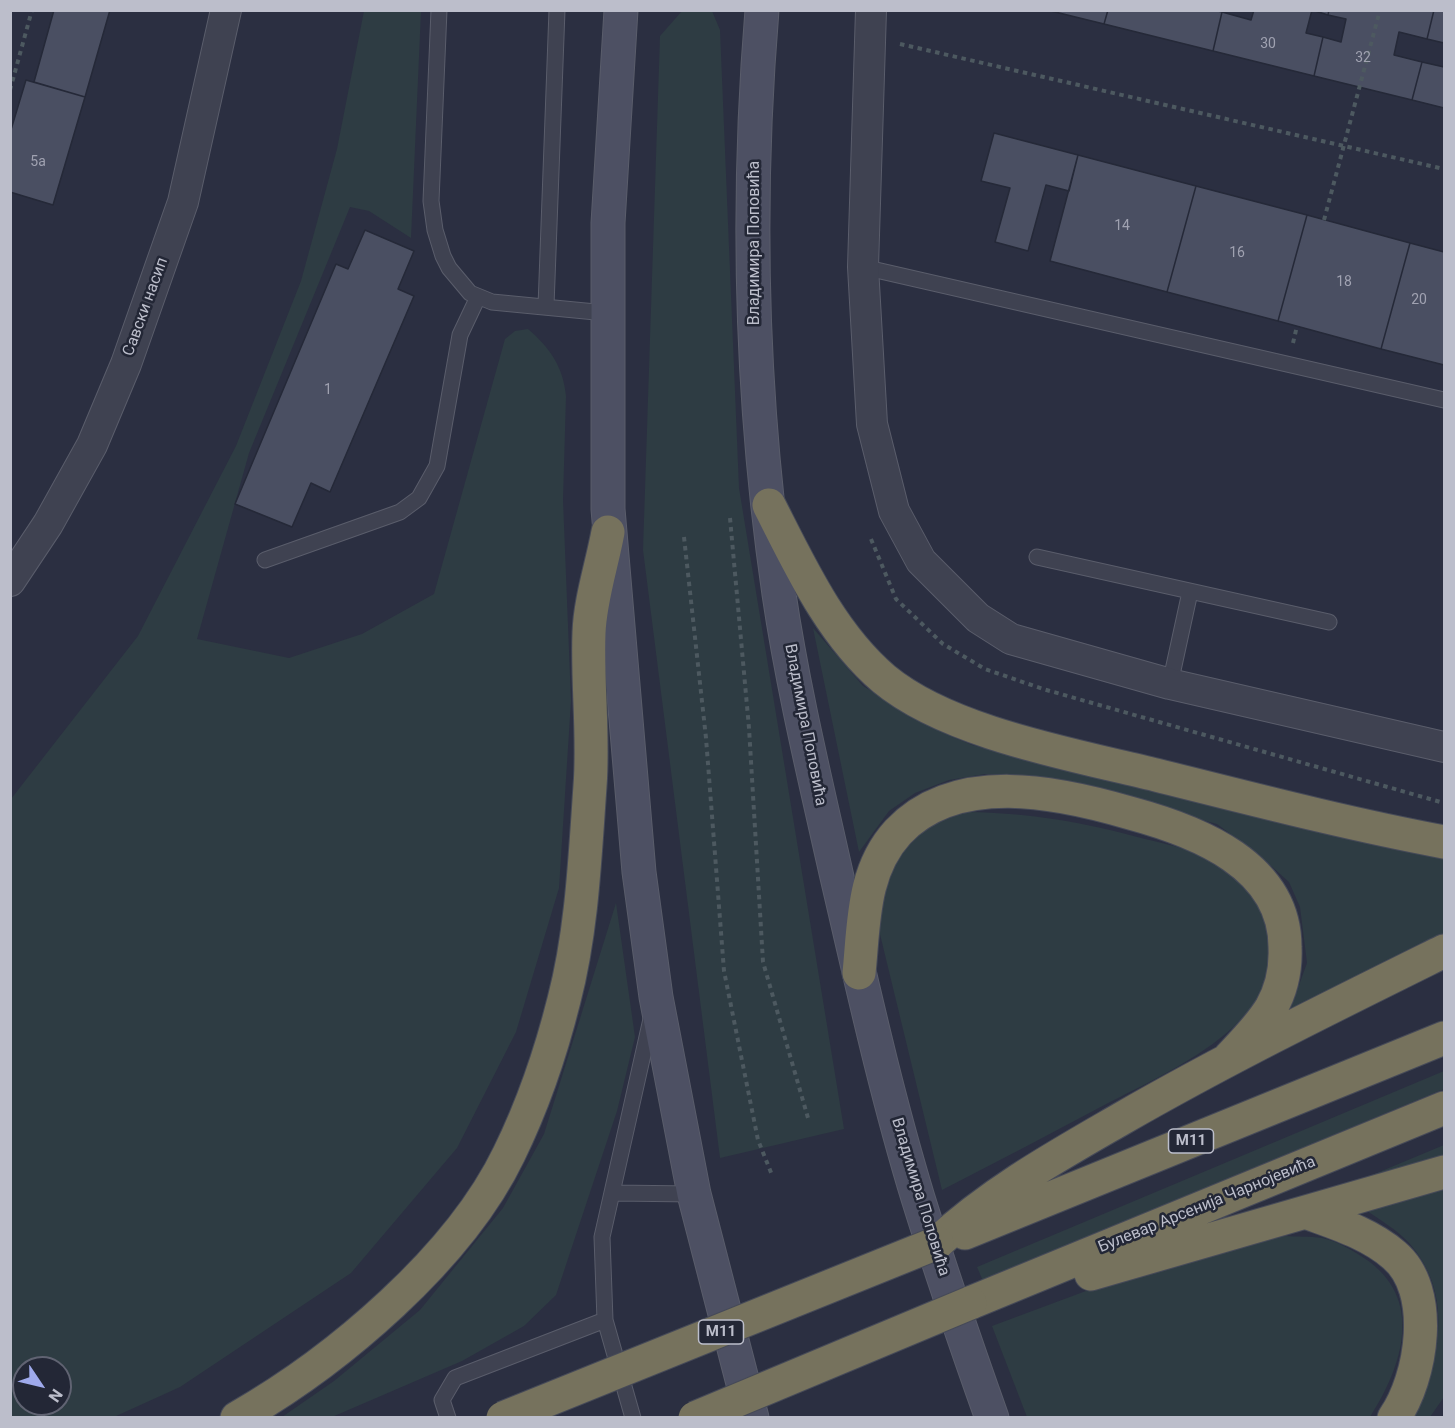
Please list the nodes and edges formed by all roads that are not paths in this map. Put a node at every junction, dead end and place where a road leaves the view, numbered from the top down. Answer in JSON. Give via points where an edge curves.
{"nodes":[{"id":1,"x":226,"y":10,"type":"edge"},
{"id":2,"x":439,"y":10,"type":"edge"},
{"id":3,"x":557,"y":10,"type":"edge"},
{"id":4,"x":622,"y":14,"type":"edge"},
{"id":5,"x":757,"y":17,"type":"edge"},
{"id":6,"x":871,"y":24,"type":"edge"},
{"id":7,"x":863,"y":267,"type":"junction"},
{"id":8,"x":478,"y":297,"type":"junction"},
{"id":9,"x":546,"y":306,"type":"junction"},
{"id":10,"x":606,"y":313,"type":"junction"},
{"id":11,"x":1444,"y":400,"type":"edge"},
{"id":12,"x":769,"y":505,"type":"junction"},
{"id":13,"x":608,"y":532,"type":"junction"},
{"id":14,"x":1037,"y":557,"type":"dead end"},
{"id":15,"x":265,"y":560,"type":"dead end"},
{"id":16,"x":10,"y":581,"type":"edge"},
{"id":17,"x":1190,"y":592,"type":"junction"},
{"id":18,"x":1329,"y":622,"type":"dead end"},
{"id":19,"x":1170,"y":684,"type":"junction"},
{"id":20,"x":1444,"y":747,"type":"edge"},
{"id":21,"x":1444,"y":842,"type":"edge"},
{"id":22,"x":1444,"y":951,"type":"edge"},
{"id":23,"x":859,"y":973,"type":"junction"},
{"id":24,"x":656,"y":997,"type":"junction"},
{"id":25,"x":1444,"y":1038,"type":"edge"},
{"id":26,"x":1230,"y":1057,"type":"junction"},
{"id":27,"x":1444,"y":1108,"type":"edge"},
{"id":28,"x":1444,"y":1172,"type":"edge"},
{"id":29,"x":613,"y":1193,"type":"junction"},
{"id":30,"x":694,"y":1194,"type":"junction"},
{"id":31,"x":1308,"y":1213,"type":"junction"},
{"id":32,"x":937,"y":1244,"type":"junction"},
{"id":33,"x":970,"y":1303,"type":"junction"},
{"id":34,"x":604,"y":1320,"type":"junction"},
{"id":35,"x":237,"y":1418,"type":"edge"},
{"id":36,"x":448,"y":1418,"type":"edge"},
{"id":37,"x":503,"y":1418,"type":"edge"},
{"id":38,"x":633,"y":1418,"type":"edge"},
{"id":39,"x":695,"y":1418,"type":"edge"},
{"id":40,"x":752,"y":1418,"type":"edge"},
{"id":41,"x":992,"y":1418,"type":"edge"},
{"id":42,"x":1394,"y":1418,"type":"edge"}],
"edges":[{"from":1,"to":16,"type":"street","name":"Савски насип","via":[[183,202],[126,364],[92,445],[48,524]]},
{"from":2,"to":8,"type":"lane","via":[[431,201],[435,230],[449,268]]},
{"from":3,"to":9,"type":"lane"},
{"from":4,"to":10,"type":"main road","via":[[613,110]]},
{"from":5,"to":12,"type":"main road","name":"Владимира Поповића","via":[[754,306]]},
{"from":6,"to":7,"type":"street"},
{"from":7,"to":11,"type":"lane"},
{"from":7,"to":19,"type":"street","via":[[872,424],[894,512],[921,561],[978,618],[1011,639]]},
{"from":8,"to":9,"type":"lane","via":[[492,302]]},
{"from":8,"to":15,"type":"lane","via":[[460,335],[437,466],[419,498],[400,512]]},
{"from":9,"to":10,"type":"lane"},
{"from":10,"to":13,"type":"main road"},
{"from":12,"to":21,"type":"highway","via":[[806,577],[860,655],[910,696],[964,723],[1037,746]]},
{"from":12,"to":23,"type":"main road","name":"Владимира Поповића","via":[[779,594],[805,732]]},
{"from":13,"to":24,"type":"main road","via":[[639,872]]},
{"from":13,"to":35,"type":"highway","via":[[589,630],[591,782],[582,889],[565,999],[539,1084],[509,1155],[462,1228],[380,1316],[280,1393]]},
{"from":14,"to":17,"type":"lane"},
{"from":17,"to":18,"type":"lane"},
{"from":17,"to":19,"type":"lane"},
{"from":19,"to":20,"type":"street"},
{"from":22,"to":26,"type":"highway"},
{"from":23,"to":26,"type":"highway","via":[[870,881],[888,845],[907,823],[934,806],[966,796],[999,792],[1091,802],[1196,834],[1253,872],[1276,900],[1285,936],[1286,968],[1272,1006]]},
{"from":23,"to":41,"type":"main road","name":"Владимира Поповића","via":[[918,1198]]},
{"from":24,"to":29,"type":"lane"},
{"from":24,"to":30,"type":"main road"},
{"from":25,"to":32,"type":"highway","number":"M11"},
{"from":26,"to":32,"type":"highway","via":[[1037,1167],[960,1222]]},
{"from":27,"to":33,"type":"highway","name":"Булевар Арсенија Чарнојевића"},
{"from":28,"to":31,"type":"highway"},
{"from":29,"to":30,"type":"lane"},
{"from":29,"to":34,"type":"lane","via":[[602,1237]]},
{"from":30,"to":40,"type":"main road"},
{"from":31,"to":33,"type":"highway","via":[[1143,1257],[1026,1295]]},
{"from":31,"to":42,"type":"highway","via":[[1362,1233],[1395,1256],[1411,1276],[1420,1306],[1419,1346],[1415,1370]]},
{"from":32,"to":37,"type":"highway","number":"M11","bridge":true},
{"from":33,"to":39,"type":"highway","name":"Булевар Арсенија Чарнојевића","bridge":true},
{"from":34,"to":36,"type":"lane","via":[[455,1378],[442,1400]]},
{"from":34,"to":38,"type":"lane"}]}
